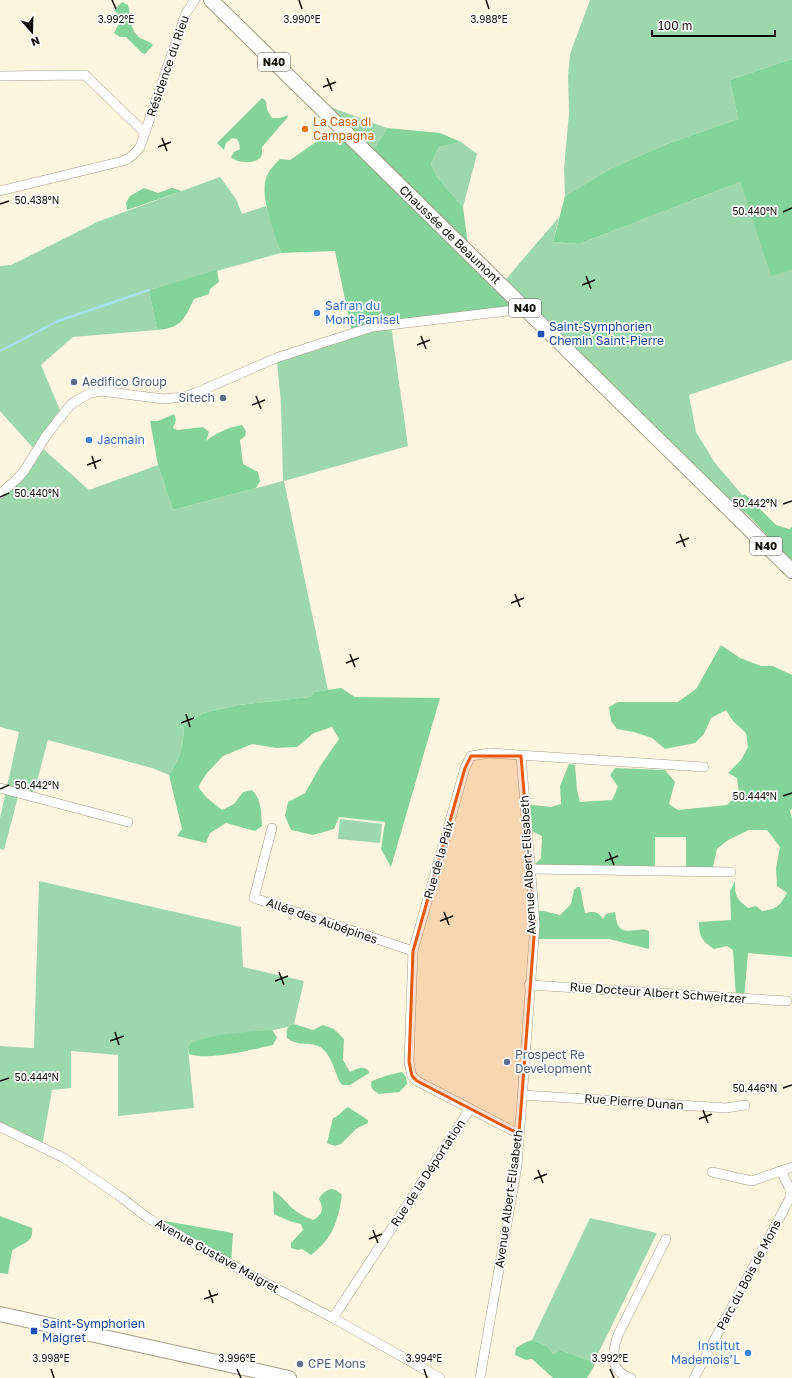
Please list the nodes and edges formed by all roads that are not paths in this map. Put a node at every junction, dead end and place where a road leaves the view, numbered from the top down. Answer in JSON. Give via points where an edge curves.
{"nodes":[{"id":1,"x":195,"y":0,"type":"edge"},
{"id":2,"x":211,"y":0,"type":"edge"},
{"id":3,"x":0,"y":76,"type":"edge"},
{"id":4,"x":145,"y":133,"type":"junction"},
{"id":5,"x":0,"y":191,"type":"edge"},
{"id":6,"x":523,"y":306,"type":"junction"},
{"id":7,"x":0,"y":494,"type":"edge"},
{"id":8,"x":792,"y":571,"type":"edge"},
{"id":9,"x":521,"y":756,"type":"junction"},
{"id":10,"x":704,"y":767,"type":"dead end"},
{"id":11,"x":0,"y":788,"type":"edge"},
{"id":12,"x":128,"y":822,"type":"dead end"},
{"id":13,"x":272,"y":828,"type":"dead end"},
{"id":14,"x":530,"y":869,"type":"junction"},
{"id":15,"x":731,"y":872,"type":"dead end"},
{"id":16,"x":413,"y":951,"type":"junction"},
{"id":17,"x":529,"y":985,"type":"junction"},
{"id":18,"x":786,"y":1001,"type":"dead end"},
{"id":19,"x":523,"y":1095,"type":"junction"},
{"id":20,"x":746,"y":1105,"type":"dead end"},
{"id":21,"x":470,"y":1109,"type":"junction"},
{"id":22,"x":0,"y":1127,"type":"edge"},
{"id":23,"x":519,"y":1134,"type":"junction"},
{"id":24,"x":792,"y":1167,"type":"edge"},
{"id":25,"x":781,"y":1171,"type":"junction"},
{"id":26,"x":712,"y":1172,"type":"dead end"},
{"id":27,"x":666,"y":1239,"type":"dead end"},
{"id":28,"x":0,"y":1314,"type":"edge"},
{"id":29,"x":332,"y":1318,"type":"junction"},
{"id":30,"x":289,"y":1378,"type":"edge"},
{"id":31,"x":440,"y":1378,"type":"edge"},
{"id":32,"x":480,"y":1378,"type":"edge"},
{"id":33,"x":631,"y":1378,"type":"edge"},
{"id":34,"x":694,"y":1378,"type":"edge"}],
"edges":[{"from":1,"to":4,"type":"street","name":"Résidence du Rieu","via":[[186,13]]},
{"from":2,"to":6,"type":"main road","name":"Chaussée de Beaumont","number":"N40"},
{"from":3,"to":4,"type":"street","name":"Résidence du Rieu","via":[[85,75]]},
{"from":4,"to":5,"type":"street","name":"Résidence du Rieu","via":[[140,147],[131,158]]},
{"from":6,"to":7,"type":"street","via":[[515,310],[372,327],[276,358],[183,397],[163,399],[102,391],[90,393],[72,403],[46,436],[24,471]]},
{"from":6,"to":8,"type":"main road","name":"Chaussée de Beaumont","number":"N40"},
{"from":9,"to":10,"type":"street","name":"Rue de la Paix"},
{"from":9,"to":14,"type":"street","name":"Avenue Albert-Elisabeth"},
{"from":9,"to":16,"type":"street","name":"Rue de la Paix","via":[[489,753],[471,756],[465,768]]},
{"from":11,"to":12,"type":"street"},
{"from":13,"to":16,"type":"street","name":"Allée des Aubépines","via":[[254,898]]},
{"from":14,"to":15,"type":"street"},
{"from":14,"to":17,"type":"street","name":"Avenue Albert-Elisabeth","via":[[534,924]]},
{"from":16,"to":21,"type":"street","name":"Rue de la Paix","via":[[409,1062],[412,1076]]},
{"from":17,"to":18,"type":"street","name":"Rue Docteur Albert Schweitzer"},
{"from":17,"to":19,"type":"street","name":"Avenue Albert-Elisabeth"},
{"from":19,"to":20,"type":"street","name":"Rue Pierre Dunan","via":[[726,1108]]},
{"from":19,"to":23,"type":"street","name":"Avenue Albert-Elisabeth"},
{"from":21,"to":23,"type":"street","name":"Rue de la Paix"},
{"from":21,"to":29,"type":"street","name":"Rue de la Déportation"},
{"from":22,"to":29,"type":"street","name":"Avenue Gustave Maigret","via":[[64,1158],[148,1218]]},
{"from":23,"to":32,"type":"street","name":"Avenue Albert-Elisabeth","via":[[517,1166]]},
{"from":24,"to":25,"type":"street"},
{"from":25,"to":26,"type":"street","via":[[752,1181]]},
{"from":25,"to":34,"type":"street","name":"Parc du Bois de Mons","via":[[790,1189],[790,1198]]},
{"from":27,"to":33,"type":"street","via":[[613,1350],[616,1367],[622,1374]]},
{"from":28,"to":30,"type":"main road"},
{"from":29,"to":31,"type":"street","name":"Avenue Gustave Maigret"}]}
